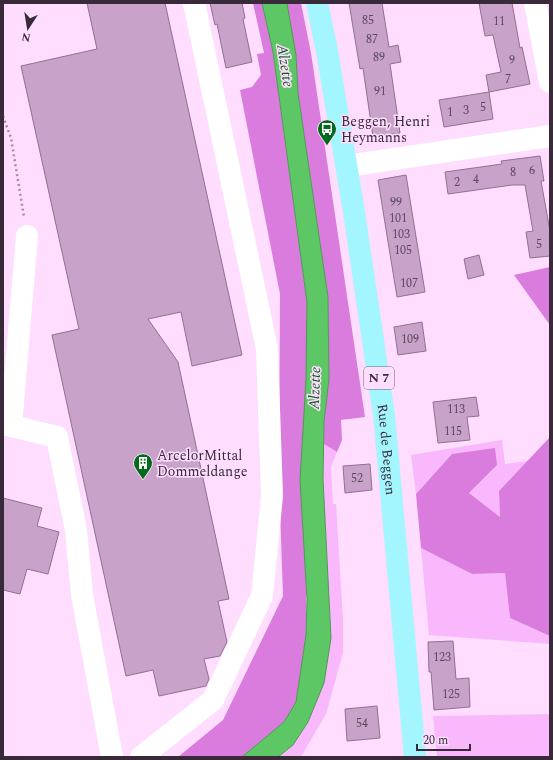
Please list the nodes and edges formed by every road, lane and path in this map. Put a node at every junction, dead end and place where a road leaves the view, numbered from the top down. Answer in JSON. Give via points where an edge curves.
{"nodes":[{"id":1,"x":194,"y":3,"type":"edge"},
{"id":2,"x":317,"y":3,"type":"edge"},
{"id":3,"x":534,"y":3,"type":"edge"},
{"id":4,"x":550,"y":82,"type":"edge"},
{"id":5,"x":3,"y":116,"type":"edge"},
{"id":6,"x":550,"y":136,"type":"edge"},
{"id":7,"x":347,"y":166,"type":"junction"},
{"id":8,"x":27,"y":236,"type":"joint"},
{"id":9,"x":7,"y":425,"type":"edge"},
{"id":10,"x":112,"y":757,"type":"edge"},
{"id":11,"x":142,"y":757,"type":"edge"},
{"id":12,"x":415,"y":757,"type":"edge"}],
"edges":[{"from":1,"to":11,"type":"street","via":[[267,349],[272,496],[262,596],[213,700]]},
{"from":2,"to":7,"type":"main road","name":"Rue de Beggen","number":"N 7"},
{"from":3,"to":4,"type":"street"},
{"from":5,"to":8,"type":"path","via":[[11,138]]},
{"from":6,"to":7,"type":"street"},
{"from":7,"to":12,"type":"main road","name":"Rue de Beggen","number":"N 7","via":[[384,415]]},
{"from":8,"to":9,"type":"street"},
{"from":9,"to":10,"type":"street","via":[[57,437],[76,530],[82,595]]}]}
